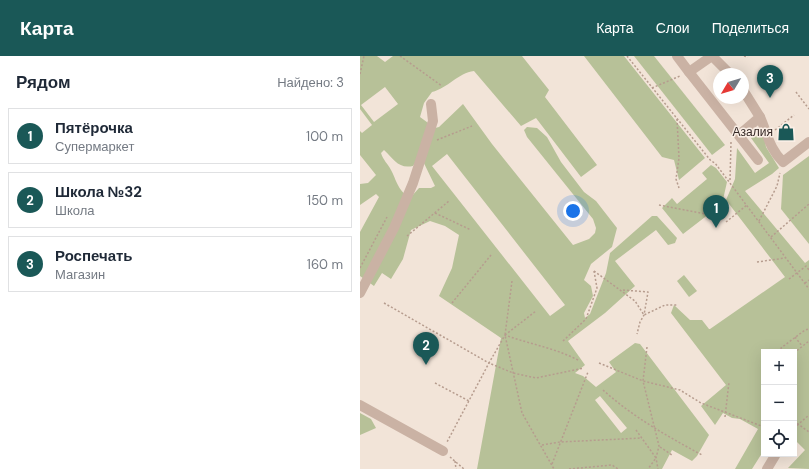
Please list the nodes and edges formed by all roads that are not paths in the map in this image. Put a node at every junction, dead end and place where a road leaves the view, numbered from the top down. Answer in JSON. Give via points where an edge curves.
{"nodes":[{"id":1,"x":676,"y":56,"type":"edge"},
{"id":2,"x":712,"y":56,"type":"edge"},
{"id":3,"x":724,"y":68,"type":"edge"},
{"id":4,"x":690,"y":72,"type":"junction"},
{"id":5,"x":749,"y":100,"type":"edge"},
{"id":6,"x":431,"y":104,"type":"dead end"},
{"id":7,"x":760,"y":117,"type":"junction"},
{"id":8,"x":739,"y":135,"type":"junction"},
{"id":9,"x":809,"y":142,"type":"edge"},
{"id":10,"x":758,"y":160,"type":"dead end"},
{"id":11,"x":360,"y":292,"type":"edge"},
{"id":12,"x":360,"y":404,"type":"edge"},
{"id":13,"x":443,"y":451,"type":"road end"},
{"id":14,"x":774,"y":457,"type":"edge"},
{"id":15,"x":767,"y":469,"type":"edge"}],
"edges":[{"from":1,"to":4,"type":"street"},
{"from":2,"to":3,"type":"street"},
{"from":2,"to":4,"type":"street"},
{"from":4,"to":8,"type":"street"},
{"from":5,"to":7,"type":"street"},
{"from":6,"to":11,"type":"street","via":[[433,121],[413,183],[394,228]]},
{"from":7,"to":8,"type":"street"},
{"from":7,"to":9,"type":"street","via":[[773,152],[783,162]]},
{"from":8,"to":10,"type":"street"},
{"from":12,"to":13,"type":"street"},
{"from":14,"to":15,"type":"street"}]}
